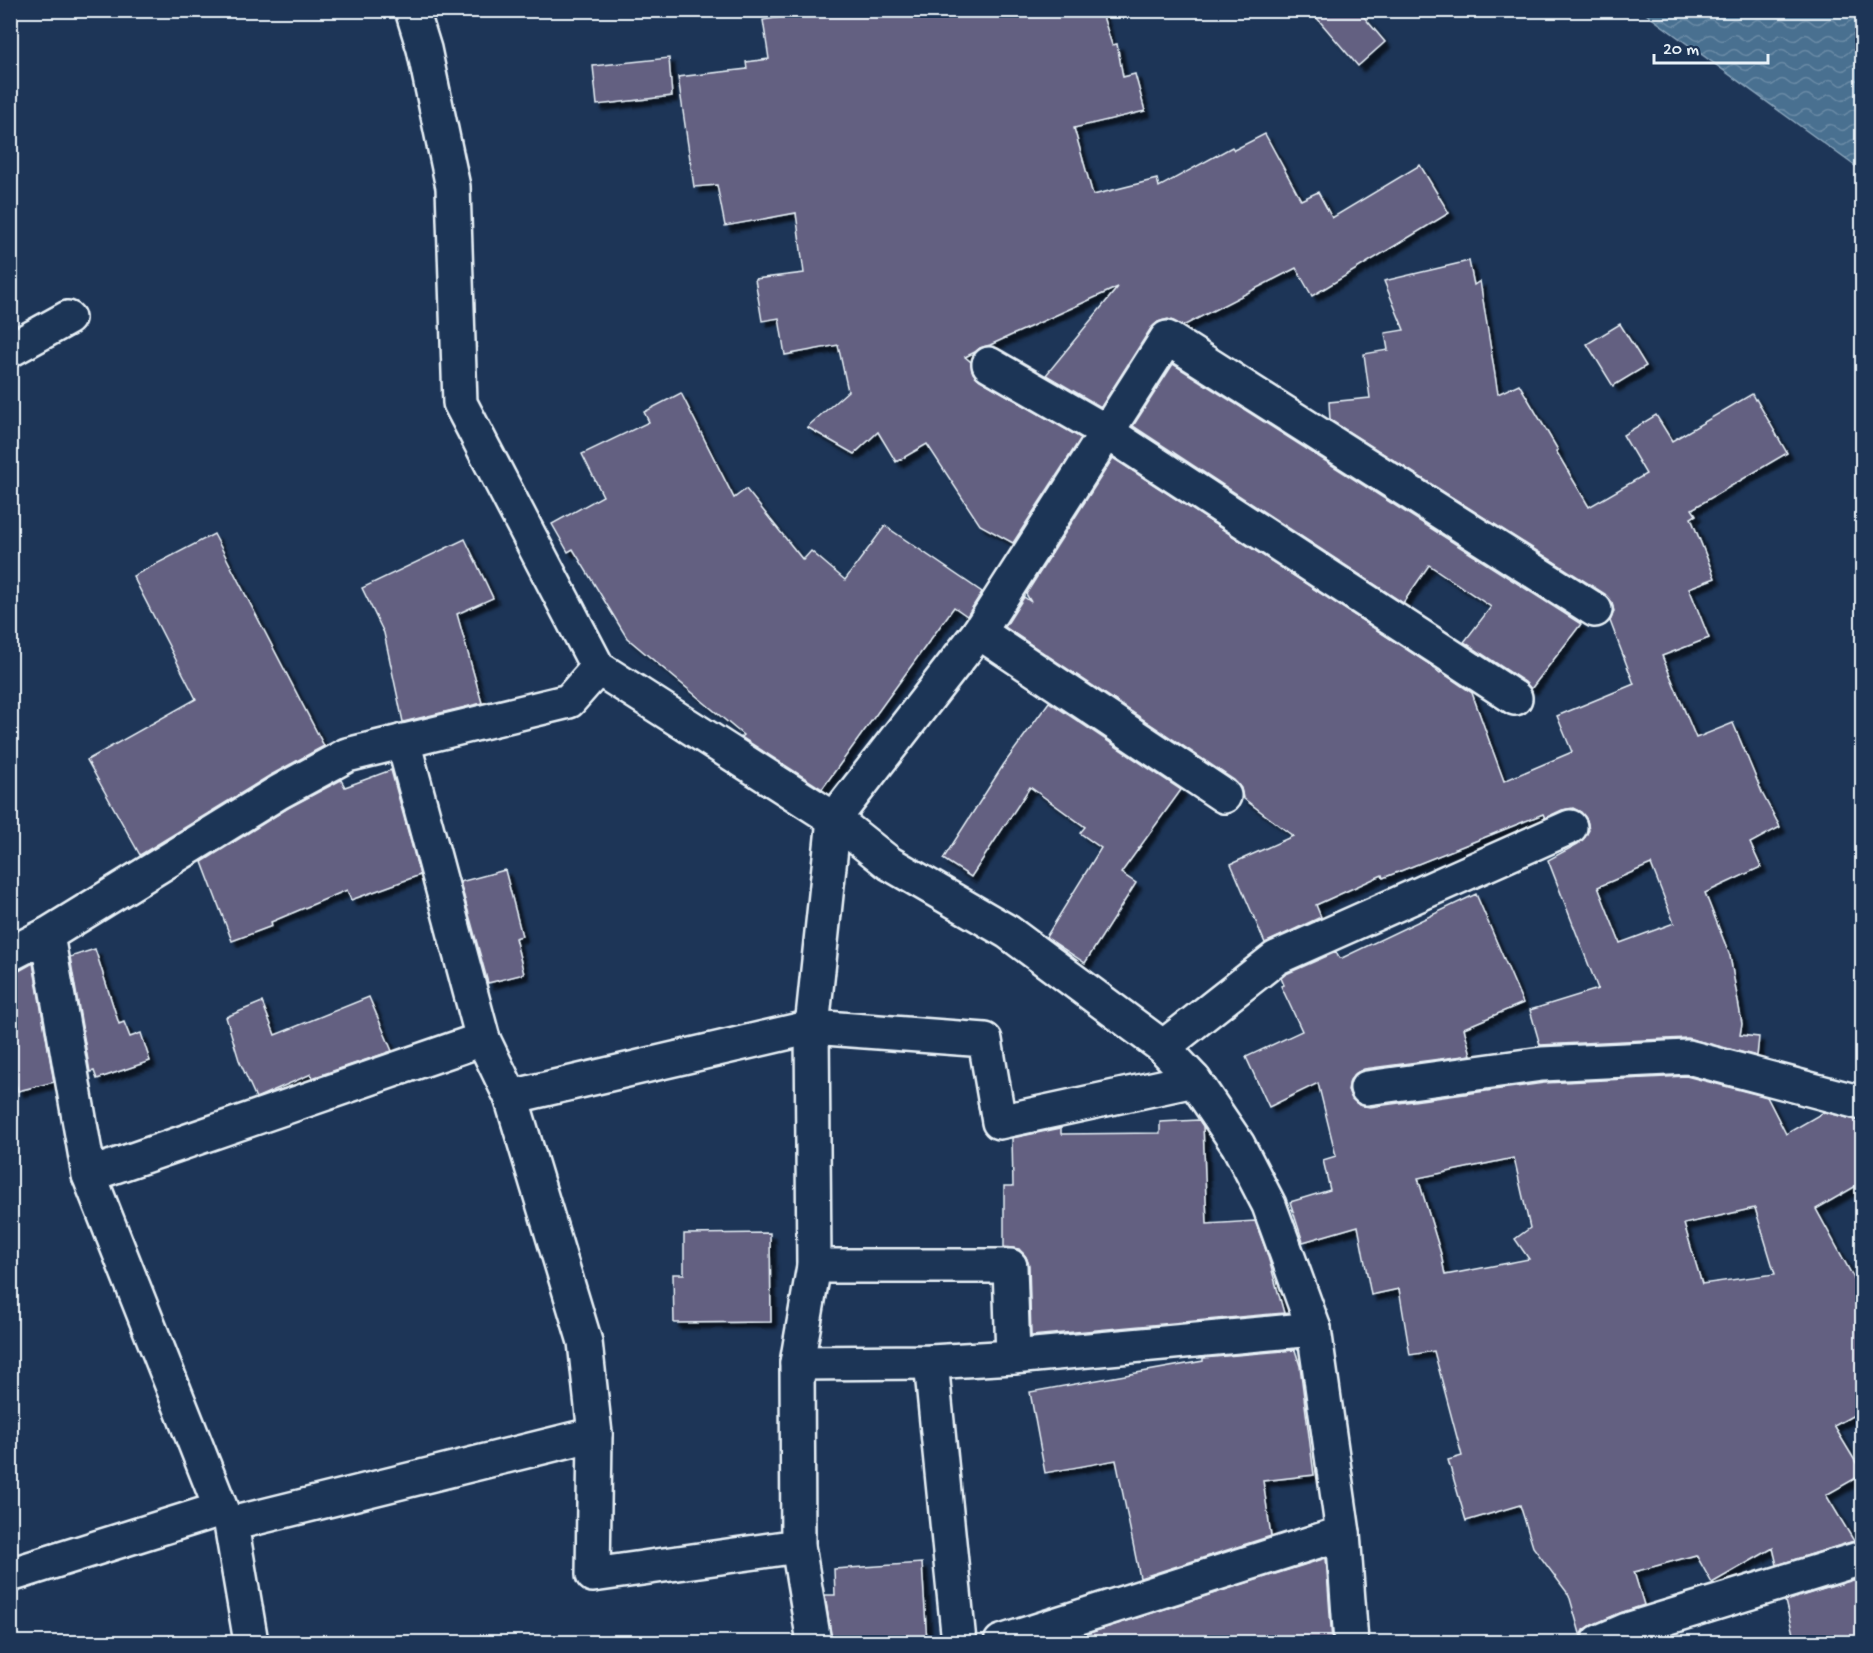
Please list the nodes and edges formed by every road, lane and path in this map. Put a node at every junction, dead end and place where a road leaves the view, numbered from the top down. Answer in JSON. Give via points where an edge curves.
{"nodes":[{"id":1,"x":412,"y":10,"type":"edge"},
{"id":2,"x":68,"y":318,"type":"dead end"},
{"id":3,"x":10,"y":351,"type":"edge"},
{"id":4,"x":989,"y":364,"type":"dead end"},
{"id":5,"x":1107,"y":432,"type":"junction"},
{"id":6,"x":1595,"y":610,"type":"dead end"},
{"id":7,"x":979,"y":632,"type":"junction"},
{"id":8,"x":598,"y":668,"type":"junction"},
{"id":9,"x":1515,"y":698,"type":"dead end"},
{"id":10,"x":403,"y":741,"type":"junction"},
{"id":11,"x":1224,"y":796,"type":"dead end"},
{"id":12,"x":834,"y":819,"type":"junction"},
{"id":13,"x":1570,"y":827,"type":"dead end"},
{"id":14,"x":47,"y":935,"type":"junction"},
{"id":15,"x":10,"y":954,"type":"edge"},
{"id":16,"x":812,"y":1027,"type":"junction"},
{"id":17,"x":483,"y":1040,"type":"junction"},
{"id":18,"x":1163,"y":1047,"type":"junction"},
{"id":19,"x":1194,"y":1080,"type":"junction"},
{"id":20,"x":1367,"y":1088,"type":"dead end"},
{"id":21,"x":511,"y":1097,"type":"junction"},
{"id":22,"x":1863,"y":1103,"type":"edge"},
{"id":23,"x":89,"y":1175,"type":"junction"},
{"id":24,"x":814,"y":1266,"type":"junction"},
{"id":25,"x":1314,"y":1329,"type":"junction"},
{"id":26,"x":1013,"y":1357,"type":"junction"},
{"id":27,"x":931,"y":1362,"type":"junction"},
{"id":28,"x":797,"y":1364,"type":"junction"},
{"id":29,"x":595,"y":1434,"type":"junction"},
{"id":30,"x":1343,"y":1533,"type":"junction"},
{"id":31,"x":798,"y":1546,"type":"junction"},
{"id":32,"x":1863,"y":1558,"type":"edge"},
{"id":33,"x":10,"y":1575,"type":"edge"},
{"id":34,"x":251,"y":1642,"type":"edge"},
{"id":35,"x":814,"y":1642,"type":"edge"},
{"id":36,"x":959,"y":1642,"type":"edge"},
{"id":37,"x":1001,"y":1642,"type":"edge"},
{"id":38,"x":1351,"y":1642,"type":"edge"},
{"id":39,"x":1599,"y":1642,"type":"edge"}],
"edges":[{"from":1,"to":8,"type":"street","via":[[453,188],[460,403]]},
{"from":2,"to":3,"type":"street"},
{"from":4,"to":5,"type":"street"},
{"from":5,"to":6,"type":"street","via":[[1167,338]]},
{"from":5,"to":7,"type":"street"},
{"from":5,"to":9,"type":"street"},
{"from":7,"to":11,"type":"street"},
{"from":7,"to":12,"type":"street"},
{"from":8,"to":10,"type":"street","via":[[569,701]]},
{"from":8,"to":12,"type":"street"},
{"from":10,"to":14,"type":"street","via":[[346,755]]},
{"from":10,"to":17,"type":"street"},
{"from":12,"to":16,"type":"street"},
{"from":12,"to":18,"type":"street","via":[[889,863],[1008,932]]},
{"from":13,"to":18,"type":"street","via":[[1276,958]]},
{"from":14,"to":15,"type":"street"},
{"from":14,"to":23,"type":"street"},
{"from":16,"to":19,"type":"street","via":[[985,1040],[999,1122]]},
{"from":16,"to":21,"type":"street"},
{"from":16,"to":24,"type":"street"},
{"from":17,"to":21,"type":"street"},
{"from":17,"to":23,"type":"street"},
{"from":18,"to":19,"type":"street"},
{"from":19,"to":25,"type":"street","via":[[1238,1144],[1269,1205]]},
{"from":20,"to":22,"type":"street","via":[[1542,1064],[1688,1058]]},
{"from":21,"to":29,"type":"street","via":[[585,1342]]},
{"from":23,"to":33,"type":"street","via":[[221,1509]]},
{"from":24,"to":26,"type":"street","via":[[1010,1266]]},
{"from":24,"to":28,"type":"street"},
{"from":25,"to":26,"type":"street"},
{"from":25,"to":30,"type":"street"},
{"from":26,"to":27,"type":"street"},
{"from":27,"to":28,"type":"street"},
{"from":27,"to":36,"type":"street"},
{"from":28,"to":31,"type":"street"},
{"from":29,"to":31,"type":"street","via":[[593,1575]]},
{"from":29,"to":34,"type":"street","via":[[231,1524]]},
{"from":30,"to":37,"type":"street"},
{"from":30,"to":38,"type":"street"},
{"from":31,"to":35,"type":"street"},
{"from":32,"to":39,"type":"street"}]}
